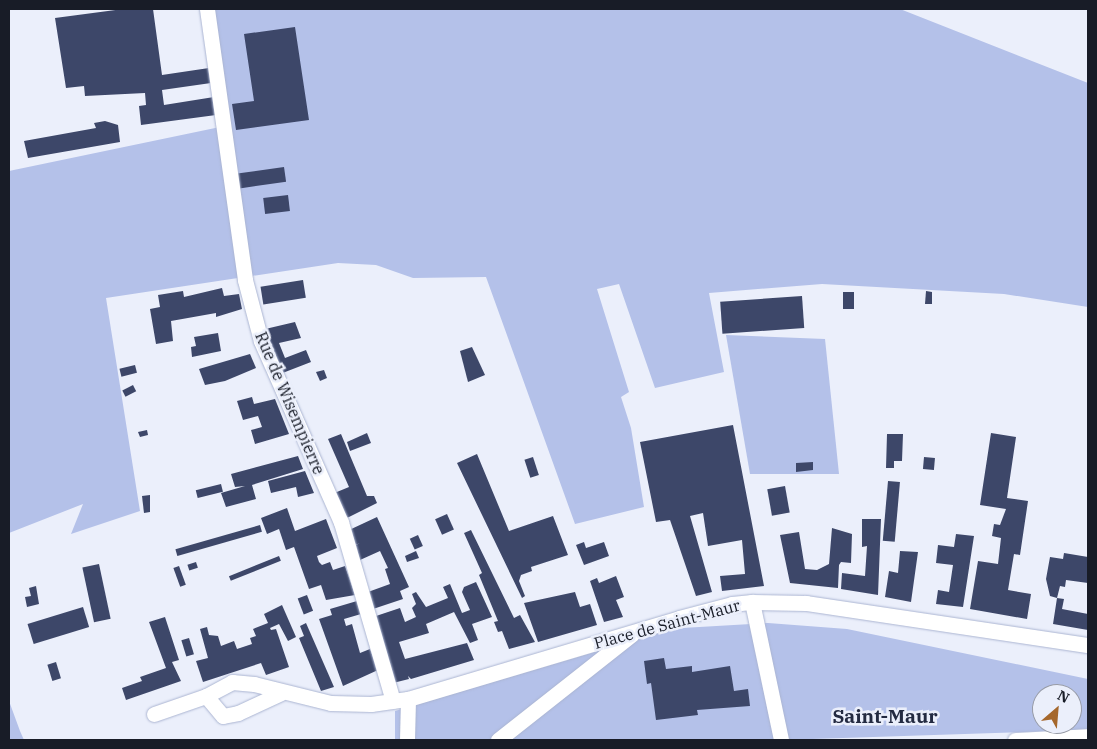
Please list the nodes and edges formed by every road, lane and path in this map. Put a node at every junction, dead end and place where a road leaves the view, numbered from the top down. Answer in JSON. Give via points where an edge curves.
{"nodes":[{"id":1,"x":207,"y":9,"type":"edge"},
{"id":2,"x":752,"y":602,"type":"junction"},
{"id":3,"x":635,"y":631,"type":"junction"},
{"id":4,"x":1088,"y":645,"type":"edge"},
{"id":5,"x":281,"y":692,"type":"junction"},
{"id":6,"x":206,"y":696,"type":"junction"},
{"id":7,"x":400,"y":700,"type":"junction"},
{"id":8,"x":154,"y":714,"type":"dead end"},
{"id":9,"x":1088,"y":736,"type":"edge"},
{"id":10,"x":407,"y":740,"type":"edge"},
{"id":11,"x":498,"y":740,"type":"edge"},
{"id":12,"x":781,"y":740,"type":"edge"},
{"id":13,"x":1015,"y":740,"type":"edge"}],
"edges":[{"from":1,"to":7,"type":"street","name":"Rue de Wisempierre","via":[[245,280],[261,341],[341,522]]},
{"from":2,"to":3,"type":"street","name":"Place de Saint-Maur","via":[[732,604]]},
{"from":2,"to":4,"type":"street","name":"Place de Saint-Maur","via":[[806,603]]},
{"from":2,"to":12,"type":"street"},
{"from":3,"to":7,"type":"street","name":"Place de Saint-Maur"},
{"from":3,"to":11,"type":"street"},
{"from":5,"to":6,"type":"street","name":"Place de Saint-Maur","via":[[232,682]]},
{"from":5,"to":6,"type":"street","via":[[238,713],[223,716]]},
{"from":5,"to":7,"type":"street","name":"Place de Saint-Maur","via":[[331,703]]},
{"from":6,"to":8,"type":"street","name":"Place de Saint-Maur"},
{"from":7,"to":10,"type":"street","name":"Rue de Wisempierre"},
{"from":9,"to":13,"type":"street"}]}
